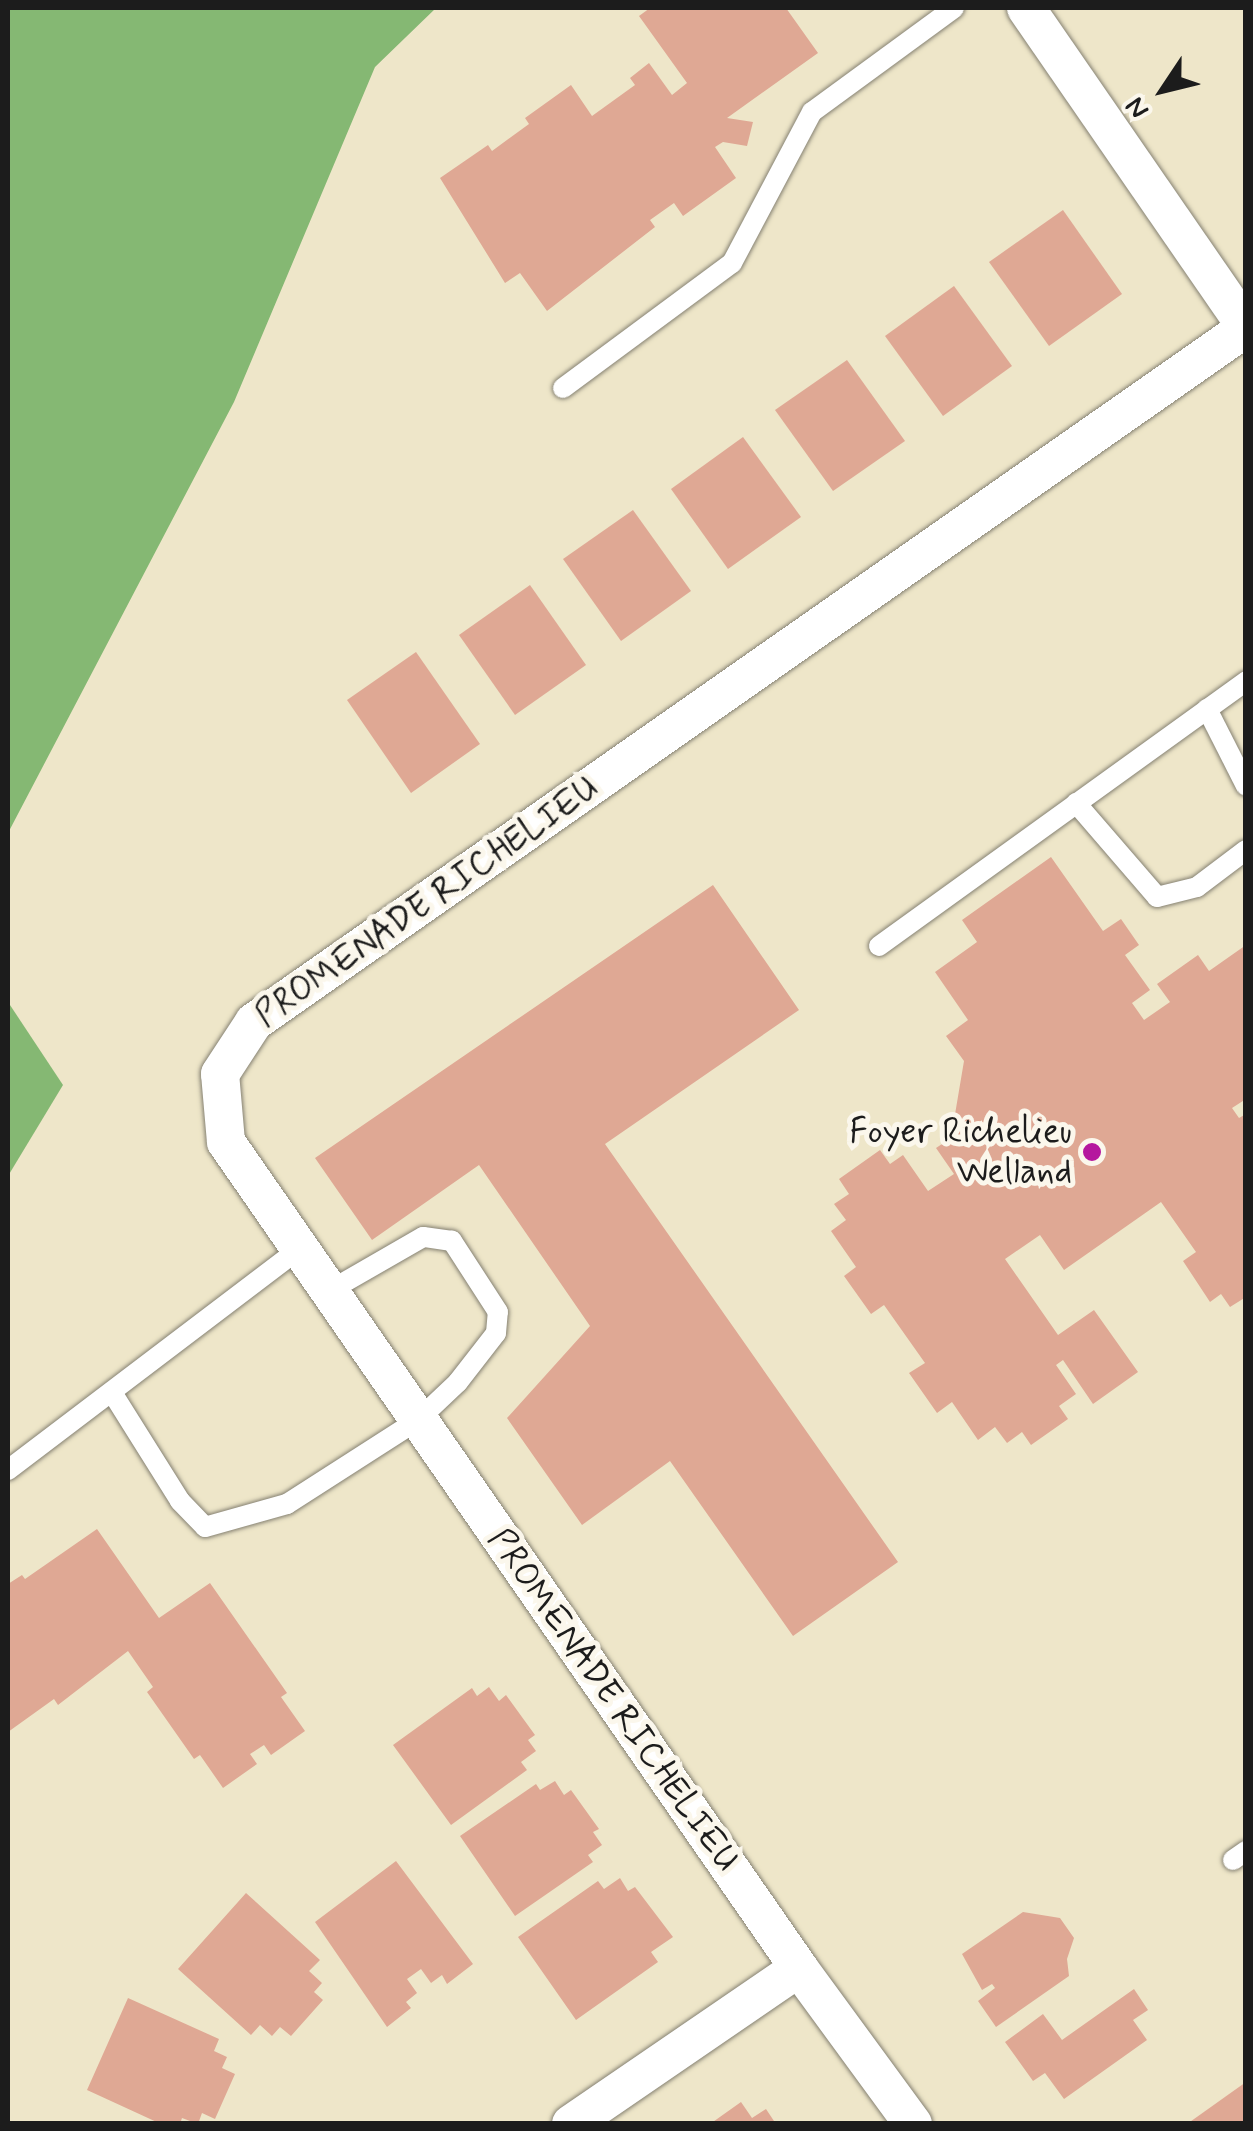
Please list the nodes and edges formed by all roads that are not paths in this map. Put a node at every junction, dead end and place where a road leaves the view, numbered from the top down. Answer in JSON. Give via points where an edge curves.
{"nodes":[{"id":1,"x":954,"y":8,"type":"edge"},
{"id":2,"x":1026,"y":8,"type":"edge"},
{"id":3,"x":1246,"y":328,"type":"edge"},
{"id":4,"x":563,"y":388,"type":"dead end"},
{"id":5,"x":1246,"y":681,"type":"edge"},
{"id":6,"x":1207,"y":709,"type":"junction"},
{"id":7,"x":1246,"y":786,"type":"edge"},
{"id":8,"x":1076,"y":804,"type":"junction"},
{"id":9,"x":1246,"y":850,"type":"edge"},
{"id":10,"x":879,"y":946,"type":"dead end"},
{"id":11,"x":300,"y":1250,"type":"junction"},
{"id":12,"x":329,"y":1292,"type":"junction"},
{"id":13,"x":113,"y":1394,"type":"junction"},
{"id":14,"x":418,"y":1420,"type":"junction"},
{"id":15,"x":8,"y":1470,"type":"edge"},
{"id":16,"x":799,"y":1968,"type":"junction"},
{"id":17,"x":571,"y":2124,"type":"edge"},
{"id":18,"x":913,"y":2124,"type":"edge"}],
"edges":[{"from":1,"to":4,"type":"lane","via":[[812,112],[732,263]]},
{"from":2,"to":3,"type":"street"},
{"from":3,"to":11,"type":"street","name":"PROMENADE RICHELIEU","via":[[254,1022],[220,1074],[226,1142]]},
{"from":5,"to":6,"type":"lane"},
{"from":6,"to":7,"type":"lane"},
{"from":6,"to":8,"type":"lane"},
{"from":8,"to":9,"type":"lane","via":[[1157,898],[1197,886]]},
{"from":8,"to":10,"type":"lane"},
{"from":11,"to":12,"type":"street","name":"PROMENADE RICHELIEU"},
{"from":11,"to":13,"type":"lane"},
{"from":12,"to":14,"type":"street","name":"PROMENADE RICHELIEU"},
{"from":12,"to":14,"type":"lane","via":[[423,1237],[452,1241],[498,1312],[496,1333]]},
{"from":13,"to":14,"type":"lane","via":[[180,1502],[205,1526],[287,1504]]},
{"from":13,"to":15,"type":"lane"},
{"from":14,"to":16,"type":"street","name":"PROMENADE RICHELIEU"},
{"from":16,"to":17,"type":"street"},
{"from":16,"to":18,"type":"street","name":"PROMENADE RICHELIEU"}]}
